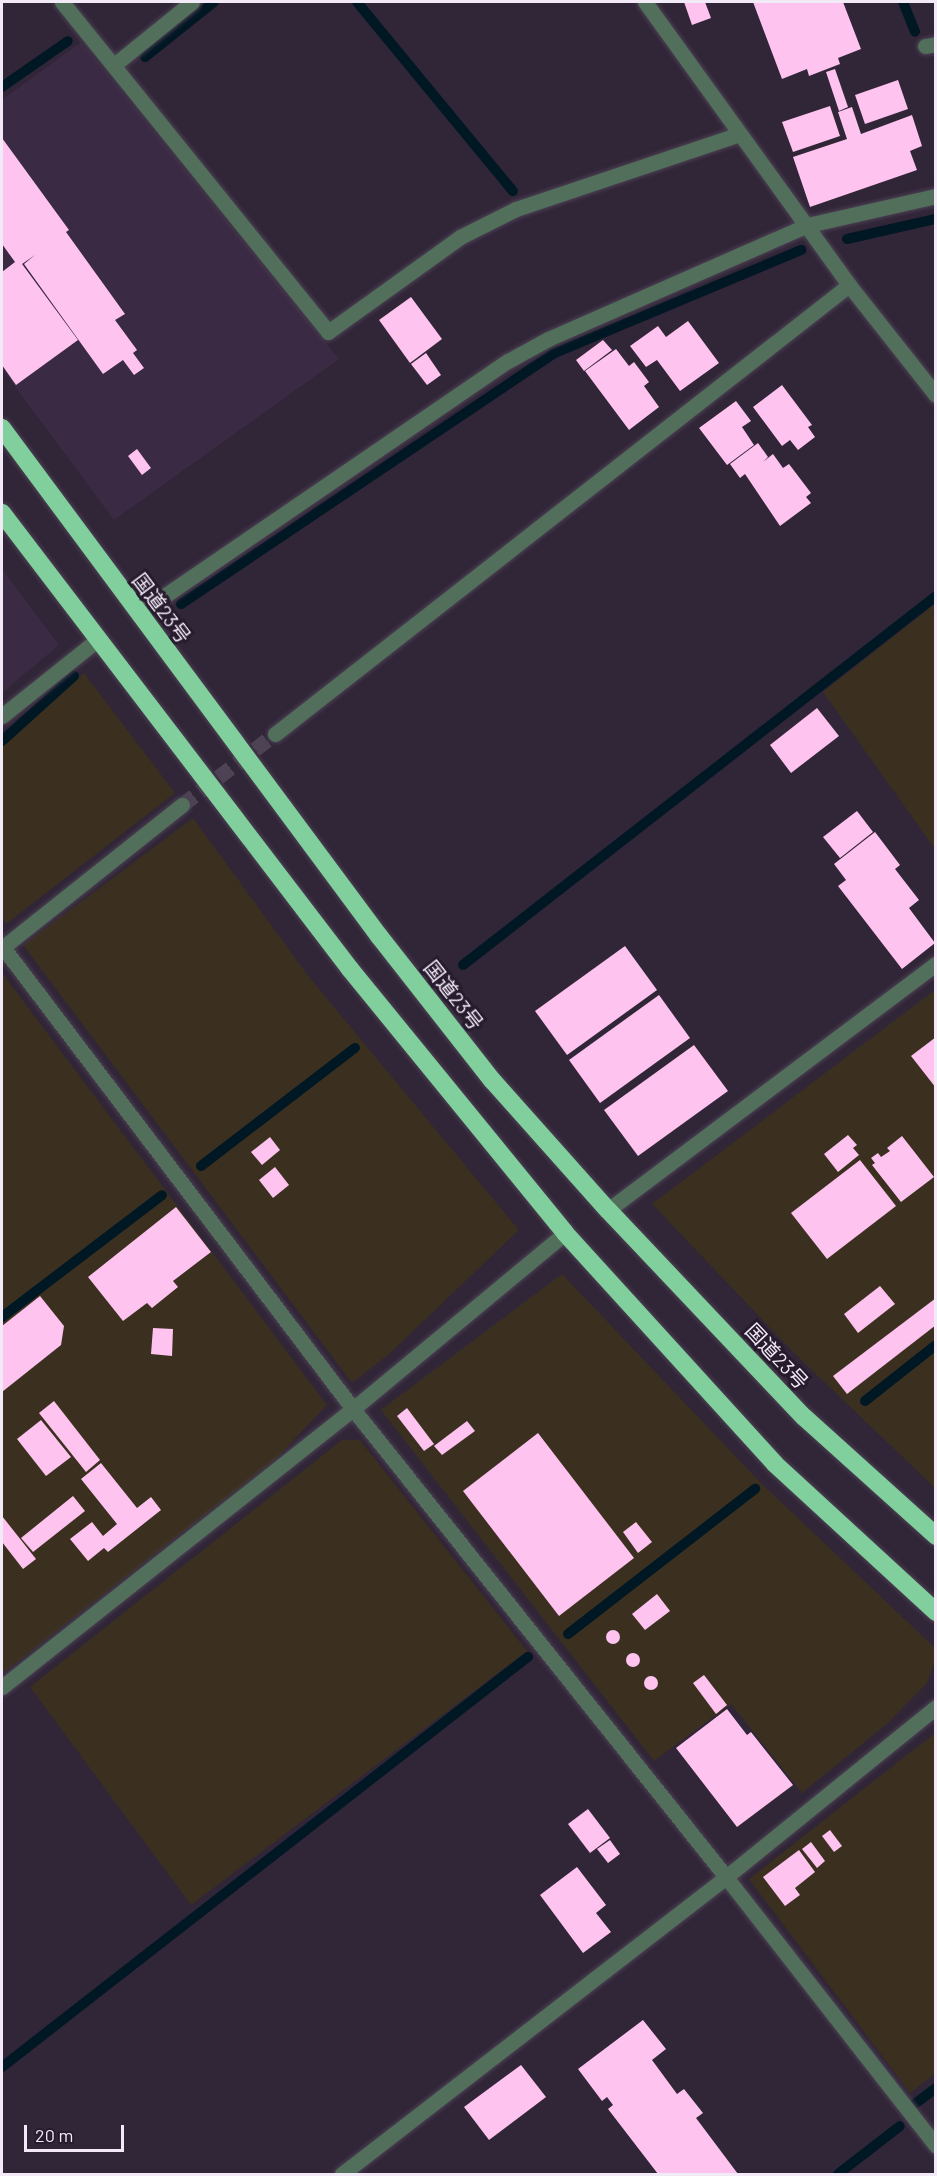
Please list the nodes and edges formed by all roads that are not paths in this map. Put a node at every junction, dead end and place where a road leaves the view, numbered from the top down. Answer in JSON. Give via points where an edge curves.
{"nodes":[{"id":1,"x":62,"y":2,"type":"edge"},
{"id":2,"x":192,"y":2,"type":"edge"},
{"id":3,"x":645,"y":2,"type":"edge"},
{"id":4,"x":114,"y":65,"type":"junction"},
{"id":5,"x":740,"y":134,"type":"junction"},
{"id":6,"x":936,"y":196,"type":"edge"},
{"id":7,"x":808,"y":225,"type":"junction"},
{"id":8,"x":849,"y":285,"type":"junction"},
{"id":9,"x":936,"y":395,"type":"edge"},
{"id":10,"x":2,"y":428,"type":"edge"},
{"id":11,"x":2,"y":513,"type":"edge"},
{"id":12,"x":138,"y":614,"type":"junction"},
{"id":13,"x":97,"y":640,"type":"junction"},
{"id":14,"x":2,"y":716,"type":"edge"},
{"id":15,"x":275,"y":734,"type":"tunnel mouth"},
{"id":16,"x":182,"y":806,"type":"tunnel mouth"},
{"id":17,"x":2,"y":947,"type":"edge"},
{"id":18,"x":936,"y":964,"type":"edge"},
{"id":19,"x":608,"y":1210,"type":"junction"},
{"id":20,"x":565,"y":1233,"type":"junction"},
{"id":21,"x":353,"y":1409,"type":"junction"},
{"id":22,"x":936,"y":1536,"type":"edge"},
{"id":23,"x":936,"y":1612,"type":"edge"},
{"id":24,"x":2,"y":1687,"type":"edge"},
{"id":25,"x":936,"y":1707,"type":"edge"},
{"id":26,"x":726,"y":1877,"type":"junction"},
{"id":27,"x":936,"y":2146,"type":"edge"},
{"id":28,"x":342,"y":2175,"type":"edge"}],
"edges":[{"from":1,"to":4,"type":"street"},
{"from":2,"to":4,"type":"street"},
{"from":3,"to":5,"type":"street"},
{"from":4,"to":5,"type":"street","via":[[328,332],[460,237],[516,209]]},
{"from":5,"to":7,"type":"street"},
{"from":6,"to":7,"type":"street"},
{"from":7,"to":8,"type":"street"},
{"from":7,"to":12,"type":"street","via":[[548,339],[508,361]]},
{"from":8,"to":9,"type":"street"},
{"from":8,"to":15,"type":"street"},
{"from":10,"to":12,"type":"highway","name":"国道23号"},
{"from":11,"to":13,"type":"highway"},
{"from":12,"to":19,"type":"highway","name":"国道23号","via":[[492,1080]]},
{"from":13,"to":14,"type":"street"},
{"from":13,"to":20,"type":"highway","via":[[350,969]]},
{"from":16,"to":17,"type":"street"},
{"from":17,"to":21,"type":"street"},
{"from":18,"to":19,"type":"street"},
{"from":19,"to":22,"type":"highway","name":"国道23号","via":[[804,1417]]},
{"from":20,"to":21,"type":"street"},
{"from":20,"to":23,"type":"highway","via":[[775,1464]]},
{"from":21,"to":24,"type":"street"},
{"from":21,"to":26,"type":"street"},
{"from":25,"to":26,"type":"street"},
{"from":26,"to":27,"type":"street"},
{"from":26,"to":28,"type":"street"}]}
